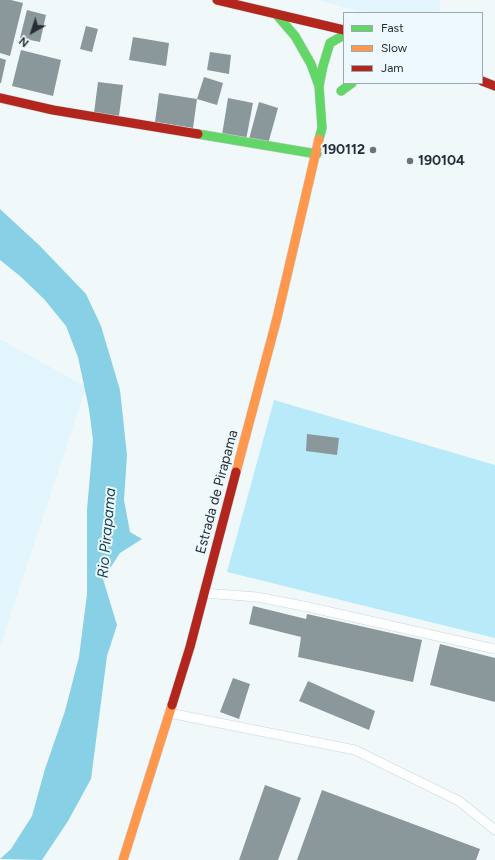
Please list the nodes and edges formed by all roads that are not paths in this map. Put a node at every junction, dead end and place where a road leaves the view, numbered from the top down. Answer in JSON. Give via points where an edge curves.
{"nodes":[{"id":1,"x":217,"y":0,"type":"edge"},
{"id":2,"x":244,"y":3,"type":"edge"},
{"id":3,"x":276,"y":14,"type":"junction"},
{"id":4,"x":343,"y":30,"type":"edge"},
{"id":5,"x":343,"y":36,"type":"edge"},
{"id":6,"x":483,"y":81,"type":"edge"},
{"id":7,"x":351,"y":84,"type":"edge"},
{"id":8,"x":319,"y":86,"type":"junction"},
{"id":9,"x":495,"y":86,"type":"edge"},
{"id":10,"x":342,"y":90,"type":"edge"},
{"id":11,"x":0,"y":98,"type":"edge"},
{"id":12,"x":328,"y":115,"type":"dead end"},
{"id":13,"x":322,"y":128,"type":"junction"},
{"id":14,"x":317,"y":154,"type":"junction"},
{"id":15,"x":204,"y":593,"type":"junction"},
{"id":16,"x":495,"y":648,"type":"edge"},
{"id":17,"x":169,"y":713,"type":"junction"},
{"id":18,"x":495,"y":830,"type":"edge"},
{"id":19,"x":123,"y":860,"type":"edge"}],
"edges":[{"from":1,"to":2,"type":"main road"},
{"from":2,"to":3,"type":"main road"},
{"from":3,"to":4,"type":"main road"},
{"from":3,"to":8,"type":"main road","via":[[295,36],[311,64]]},
{"from":5,"to":8,"type":"main road","name":"Estrada de Pirapama","via":[[330,43]]},
{"from":6,"to":9,"type":"main road"},
{"from":7,"to":10,"type":"main road"},
{"from":8,"to":13,"type":"main road","name":"Estrada de Pirapama"},
{"from":11,"to":14,"type":"main road","via":[[53,110]]},
{"from":12,"to":13,"type":"main road","name":"Estrada de Pirapama"},
{"from":13,"to":14,"type":"main road","name":"Estrada de Pirapama"},
{"from":14,"to":15,"type":"main road","name":"Estrada de Pirapama","via":[[277,318]]},
{"from":15,"to":16,"type":"lane","via":[[257,597]]},
{"from":15,"to":17,"type":"main road","name":"Estrada de Pirapama"},
{"from":17,"to":18,"type":"lane","via":[[355,750],[459,801]]},
{"from":17,"to":19,"type":"main road","name":"Estrada de Pirapama"}]}
